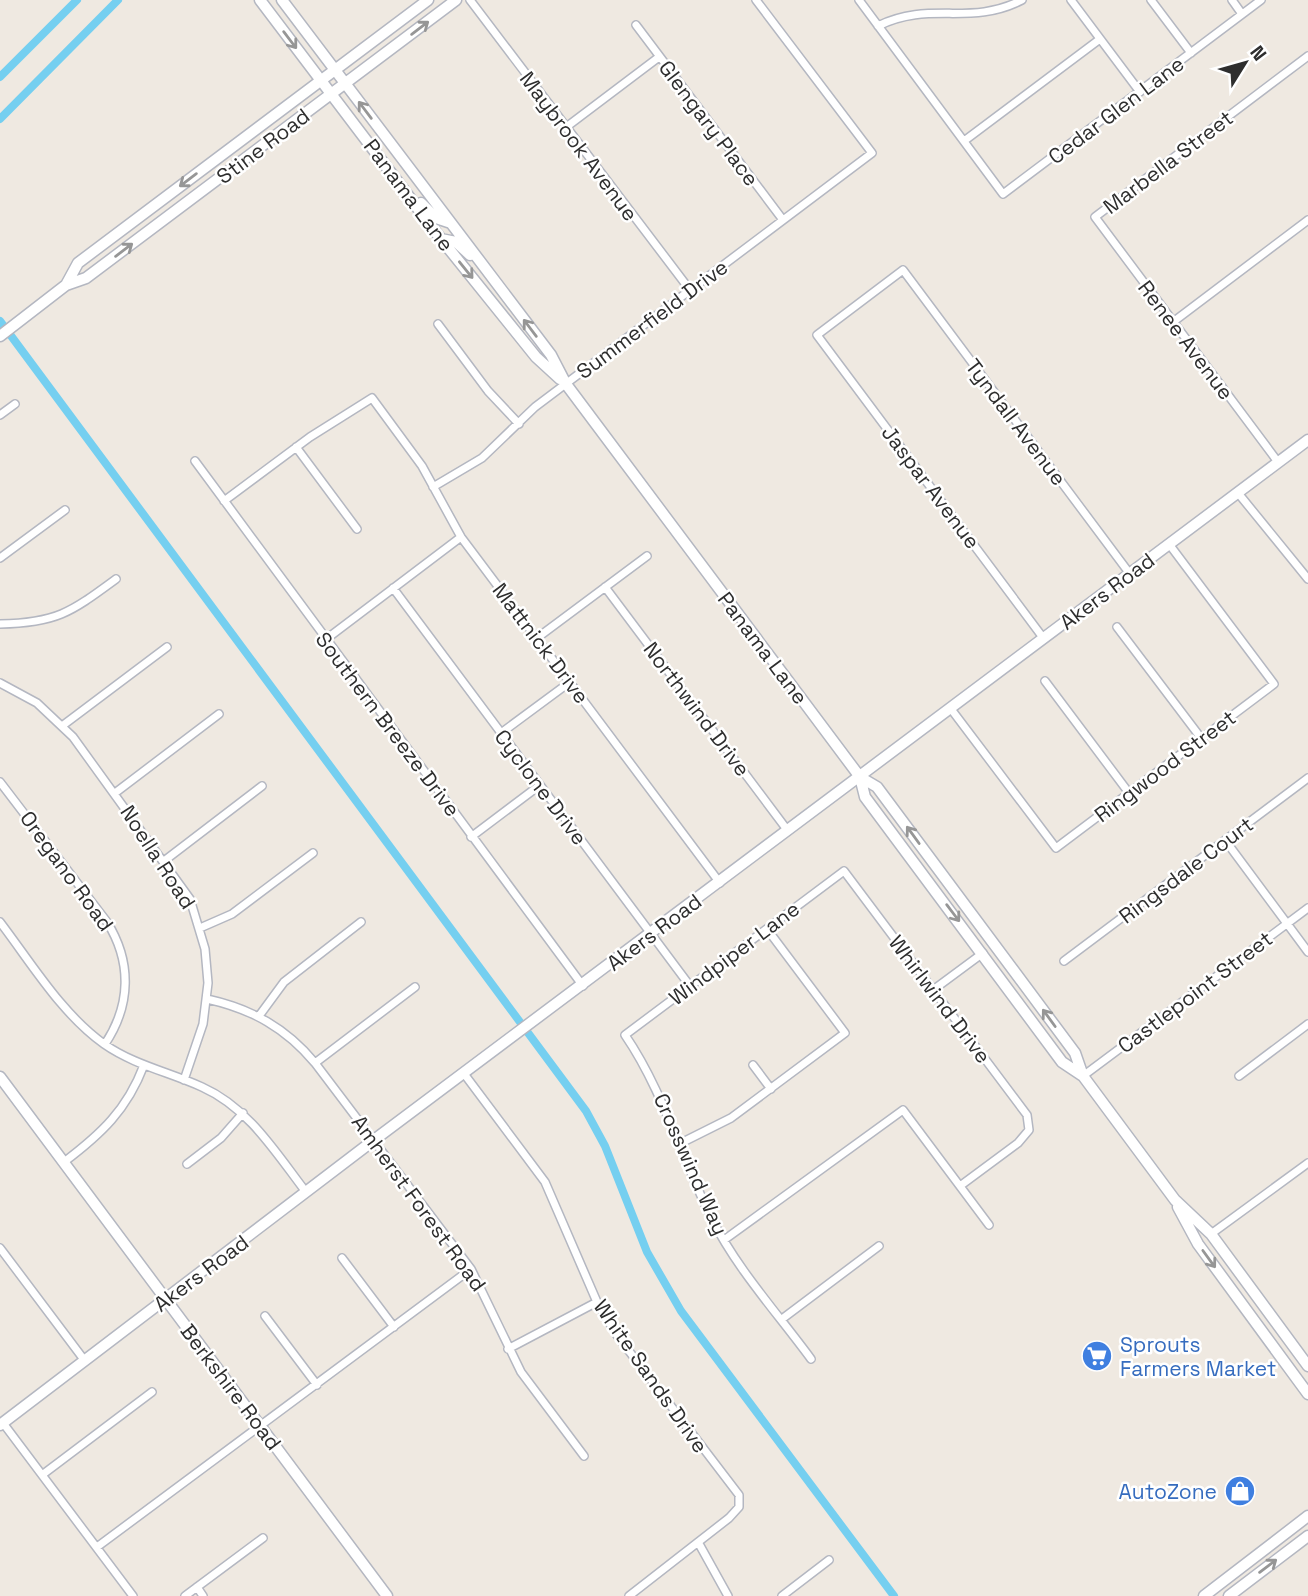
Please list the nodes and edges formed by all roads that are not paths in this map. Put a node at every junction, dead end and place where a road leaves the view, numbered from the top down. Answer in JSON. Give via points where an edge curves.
{"nodes":[{"id":1,"x":260,"y":0,"type":"edge"},
{"id":2,"x":282,"y":0,"type":"edge"},
{"id":3,"x":428,"y":0,"type":"edge"},
{"id":4,"x":456,"y":0,"type":"edge"},
{"id":5,"x":470,"y":0,"type":"edge"},
{"id":6,"x":756,"y":0,"type":"edge"},
{"id":7,"x":859,"y":0,"type":"edge"},
{"id":8,"x":1022,"y":0,"type":"edge"},
{"id":9,"x":1071,"y":0,"type":"edge"},
{"id":10,"x":1152,"y":0,"type":"edge"},
{"id":11,"x":1232,"y":0,"type":"edge"},
{"id":12,"x":1261,"y":0,"type":"edge"},
{"id":13,"x":1242,"y":14,"type":"junction"},
{"id":14,"x":636,"y":25,"type":"dead end"},
{"id":15,"x":878,"y":26,"type":"junction"},
{"id":16,"x":1100,"y":39,"type":"junction"},
{"id":17,"x":1191,"y":53,"type":"junction"},
{"id":18,"x":659,"y":57,"type":"junction"},
{"id":19,"x":1308,"y":57,"type":"edge"},
{"id":20,"x":334,"y":69,"type":"junction"},
{"id":21,"x":321,"y":80,"type":"junction"},
{"id":22,"x":346,"y":84,"type":"junction"},
{"id":23,"x":1140,"y":92,"type":"junction"},
{"id":24,"x":332,"y":94,"type":"junction"},
{"id":25,"x":565,"y":128,"type":"junction"},
{"id":26,"x":964,"y":141,"type":"junction"},
{"id":27,"x":400,"y":184,"type":"junction"},
{"id":28,"x":1095,"y":217,"type":"joint"},
{"id":29,"x":783,"y":220,"type":"junction"},
{"id":30,"x":1308,"y":220,"type":"edge"},
{"id":31,"x":451,"y":223,"type":"junction"},
{"id":32,"x":441,"y":239,"type":"junction"},
{"id":33,"x":490,"y":274,"type":"junction"},
{"id":34,"x":66,"y":285,"type":"junction"},
{"id":35,"x":690,"y":290,"type":"junction"},
{"id":36,"x":1173,"y":322,"type":"junction"},
{"id":37,"x":438,"y":324,"type":"dead end"},
{"id":38,"x":817,"y":335,"type":"joint"},
{"id":39,"x":0,"y":336,"type":"edge"},
{"id":40,"x":566,"y":384,"type":"junction"},
{"id":41,"x":15,"y":404,"type":"dead end"},
{"id":42,"x":0,"y":415,"type":"edge"},
{"id":43,"x":519,"y":424,"type":"junction"},
{"id":44,"x":1308,"y":440,"type":"edge"},
{"id":45,"x":296,"y":447,"type":"junction"},
{"id":46,"x":195,"y":461,"type":"dead end"},
{"id":47,"x":1278,"y":463,"type":"junction"},
{"id":48,"x":433,"y":487,"type":"junction"},
{"id":49,"x":1238,"y":493,"type":"junction"},
{"id":50,"x":224,"y":501,"type":"junction"},
{"id":51,"x":65,"y":510,"type":"dead end"},
{"id":52,"x":357,"y":529,"type":"dead end"},
{"id":53,"x":461,"y":537,"type":"junction"},
{"id":54,"x":1169,"y":544,"type":"junction"},
{"id":55,"x":647,"y":556,"type":"dead end"},
{"id":56,"x":0,"y":558,"type":"edge"},
{"id":57,"x":1130,"y":574,"type":"junction"},
{"id":58,"x":116,"y":579,"type":"dead end"},
{"id":59,"x":1308,"y":579,"type":"edge"},
{"id":60,"x":605,"y":587,"type":"junction"},
{"id":61,"x":393,"y":588,"type":"junction"},
{"id":62,"x":0,"y":624,"type":"edge"},
{"id":63,"x":1117,"y":626,"type":"dead end"},
{"id":64,"x":537,"y":638,"type":"junction"},
{"id":65,"x":1044,"y":639,"type":"junction"},
{"id":66,"x":325,"y":640,"type":"junction"},
{"id":67,"x":167,"y":647,"type":"dead end"},
{"id":68,"x":1045,"y":681,"type":"dead end"},
{"id":69,"x":570,"y":682,"type":"junction"},
{"id":70,"x":0,"y":683,"type":"edge"},
{"id":71,"x":951,"y":709,"type":"junction"},
{"id":72,"x":219,"y":714,"type":"dead end"},
{"id":73,"x":62,"y":726,"type":"junction"},
{"id":74,"x":501,"y":733,"type":"junction"},
{"id":75,"x":1202,"y":738,"type":"junction"},
{"id":76,"x":860,"y":778,"type":"junction"},
{"id":77,"x":1308,"y":778,"type":"edge"},
{"id":78,"x":0,"y":782,"type":"edge"},
{"id":79,"x":540,"y":785,"type":"junction"},
{"id":80,"x":262,"y":786,"type":"dead end"},
{"id":81,"x":115,"y":793,"type":"junction"},
{"id":82,"x":1129,"y":793,"type":"junction"},
{"id":83,"x":788,"y":831,"type":"junction"},
{"id":84,"x":471,"y":837,"type":"junction"},
{"id":85,"x":1225,"y":840,"type":"junction"},
{"id":86,"x":313,"y":853,"type":"dead end"},
{"id":87,"x":164,"y":861,"type":"junction"},
{"id":88,"x":844,"y":872,"type":"joint"},
{"id":89,"x":720,"y":883,"type":"junction"},
{"id":90,"x":1308,"y":908,"type":"edge"},
{"id":91,"x":0,"y":922,"type":"edge"},
{"id":92,"x":361,"y":922,"type":"dead end"},
{"id":93,"x":1287,"y":924,"type":"junction"},
{"id":94,"x":200,"y":928,"type":"junction"},
{"id":95,"x":767,"y":929,"type":"junction"},
{"id":96,"x":651,"y":934,"type":"junction"},
{"id":97,"x":1308,"y":952,"type":"edge"},
{"id":98,"x":983,"y":953,"type":"junction"},
{"id":99,"x":1064,"y":961,"type":"dead end"},
{"id":100,"x":583,"y":986,"type":"junction"},
{"id":101,"x":690,"y":986,"type":"junction"},
{"id":102,"x":415,"y":987,"type":"dead end"},
{"id":103,"x":933,"y":990,"type":"junction"},
{"id":104,"x":1030,"y":993,"type":"junction"},
{"id":105,"x":207,"y":999,"type":"junction"},
{"id":106,"x":259,"y":1016,"type":"junction"},
{"id":107,"x":1308,"y":1024,"type":"edge"},
{"id":108,"x":625,"y":1035,"type":"joint"},
{"id":109,"x":105,"y":1044,"type":"junction"},
{"id":110,"x":315,"y":1063,"type":"junction"},
{"id":111,"x":144,"y":1065,"type":"junction"},
{"id":112,"x":753,"y":1065,"type":"dead end"},
{"id":113,"x":465,"y":1075,"type":"junction"},
{"id":114,"x":1083,"y":1076,"type":"junction"},
{"id":115,"x":1238,"y":1076,"type":"dead end"},
{"id":116,"x":0,"y":1077,"type":"edge"},
{"id":117,"x":184,"y":1080,"type":"junction"},
{"id":118,"x":771,"y":1089,"type":"junction"},
{"id":119,"x":243,"y":1114,"type":"junction"},
{"id":120,"x":374,"y":1140,"type":"junction"},
{"id":121,"x":681,"y":1143,"type":"junction"},
{"id":122,"x":64,"y":1162,"type":"junction"},
{"id":123,"x":1308,"y":1163,"type":"edge"},
{"id":124,"x":187,"y":1164,"type":"dead end"},
{"id":125,"x":960,"y":1186,"type":"junction"},
{"id":126,"x":306,"y":1192,"type":"junction"},
{"id":127,"x":1177,"y":1205,"type":"junction"},
{"id":128,"x":989,"y":1225,"type":"dead end"},
{"id":129,"x":1211,"y":1234,"type":"junction"},
{"id":130,"x":724,"y":1240,"type":"junction"},
{"id":131,"x":879,"y":1246,"type":"dead end"},
{"id":132,"x":0,"y":1248,"type":"edge"},
{"id":133,"x":342,"y":1258,"type":"dead end"},
{"id":134,"x":471,"y":1269,"type":"junction"},
{"id":135,"x":166,"y":1300,"type":"junction"},
{"id":136,"x":597,"y":1302,"type":"junction"},
{"id":137,"x":265,"y":1316,"type":"dead end"},
{"id":138,"x":782,"y":1319,"type":"junction"},
{"id":139,"x":394,"y":1327,"type":"junction"},
{"id":140,"x":508,"y":1349,"type":"junction"},
{"id":141,"x":811,"y":1359,"type":"dead end"},
{"id":142,"x":85,"y":1362,"type":"junction"},
{"id":143,"x":1308,"y":1366,"type":"edge"},
{"id":144,"x":317,"y":1385,"type":"junction"},
{"id":145,"x":152,"y":1392,"type":"dead end"},
{"id":146,"x":1308,"y":1394,"type":"edge"},
{"id":147,"x":1,"y":1424,"type":"edge"},
{"id":148,"x":260,"y":1425,"type":"junction"},
{"id":149,"x":584,"y":1456,"type":"dead end"},
{"id":150,"x":42,"y":1475,"type":"junction"},
{"id":151,"x":1308,"y":1516,"type":"edge"},
{"id":152,"x":1308,"y":1536,"type":"edge"},
{"id":153,"x":263,"y":1538,"type":"dead end"},
{"id":154,"x":698,"y":1542,"type":"junction"},
{"id":155,"x":97,"y":1547,"type":"junction"},
{"id":156,"x":829,"y":1560,"type":"dead end"},
{"id":157,"x":1226,"y":1579,"type":"junction"},
{"id":158,"x":197,"y":1587,"type":"junction"},
{"id":159,"x":133,"y":1596,"type":"edge"},
{"id":160,"x":185,"y":1596,"type":"edge"},
{"id":161,"x":204,"y":1596,"type":"edge"},
{"id":162,"x":387,"y":1596,"type":"edge"},
{"id":163,"x":629,"y":1596,"type":"edge"},
{"id":164,"x":728,"y":1596,"type":"edge"},
{"id":165,"x":782,"y":1596,"type":"edge"},
{"id":166,"x":1204,"y":1596,"type":"edge"},
{"id":167,"x":1217,"y":1596,"type":"edge"},
{"id":168,"x":1228,"y":1596,"type":"edge"}],
"edges":[{"from":1,"to":21,"type":"main road","name":"Panama Lane","one_way":true},
{"from":2,"to":20,"type":"main road","name":"Panama Lane"},
{"from":3,"to":20,"type":"main road","name":"Stine Road"},
{"from":22,"to":4,"type":"main road","name":"Stine Road","one_way":true},
{"from":5,"to":25,"type":"street","name":"Maybrook Avenue"},
{"from":6,"to":29,"type":"street","name":"Summerfield Drive","via":[[872,153]]},
{"from":7,"to":15,"type":"street"},
{"from":8,"to":15,"type":"street","via":[[979,12],[919,8]]},
{"from":9,"to":16,"type":"street"},
{"from":10,"to":17,"type":"street"},
{"from":11,"to":13,"type":"street"},
{"from":12,"to":13,"type":"street","name":"Cedar Glen Lane"},
{"from":13,"to":17,"type":"street","name":"Cedar Glen Lane"},
{"from":14,"to":18,"type":"street","name":"Glengary Place"},
{"from":15,"to":26,"type":"street"},
{"from":16,"to":23,"type":"street"},
{"from":16,"to":26,"type":"street"},
{"from":17,"to":23,"type":"street","name":"Cedar Glen Lane"},
{"from":18,"to":25,"type":"street"},
{"from":18,"to":29,"type":"street","name":"Glengary Place"},
{"from":19,"to":28,"type":"street","name":"Marbella Street"},
{"from":20,"to":21,"type":"main road","name":"Stine Road"},
{"from":20,"to":22,"type":"main road","name":"Panama Lane"},
{"from":21,"to":24,"type":"main road","name":"Panama Lane"},
{"from":21,"to":34,"type":"main road","name":"Stine Road","one_way":true,"via":[[78,263]]},
{"from":22,"to":24,"type":"main road","name":"Stine Road"},
{"from":31,"to":22,"type":"main road","name":"Panama Lane","one_way":true},
{"from":23,"to":26,"type":"street","name":"Cedar Glen Lane","via":[[1003,194]]},
{"from":24,"to":27,"type":"main road","name":"Panama Lane"},
{"from":34,"to":24,"type":"main road","name":"Stine Road","one_way":true,"via":[[86,278]]},
{"from":25,"to":35,"type":"street","name":"Maybrook Avenue"},
{"from":27,"to":31,"type":"main road","via":[[436,218]]},
{"from":27,"to":32,"type":"main road","name":"Panama Lane"},
{"from":28,"to":36,"type":"street","name":"Renee Avenue"},
{"from":29,"to":35,"type":"street","name":"Summerfield Drive"},
{"from":30,"to":36,"type":"street"},
{"from":31,"to":33,"type":"main road","name":"Panama Lane"},
{"from":32,"to":33,"type":"main road","via":[[456,242]]},
{"from":32,"to":40,"type":"main road","name":"Panama Lane","one_way":true,"via":[[536,357]]},
{"from":40,"to":33,"type":"main road","name":"Panama Lane","one_way":true,"via":[[551,355]]},
{"from":34,"to":39,"type":"main road","name":"Stine Road"},
{"from":35,"to":40,"type":"street","name":"Summerfield Drive"},
{"from":36,"to":47,"type":"street","name":"Renee Avenue"},
{"from":37,"to":43,"type":"street"},
{"from":38,"to":57,"type":"street","name":"Tyndall Avenue","via":[[903,270]]},
{"from":38,"to":65,"type":"street","name":"Jaspar Avenue"},
{"from":40,"to":43,"type":"street","name":"Summerfield Drive"},
{"from":40,"to":76,"type":"main road","name":"Panama Lane"},
{"from":41,"to":42,"type":"street"},
{"from":43,"to":48,"type":"street","name":"Summerfield Drive","via":[[482,458]]},
{"from":44,"to":47,"type":"main road","name":"Akers Road"},
{"from":45,"to":48,"type":"street","name":"Mattnick Drive","via":[[372,398]]},
{"from":45,"to":50,"type":"street"},
{"from":45,"to":52,"type":"street"},
{"from":46,"to":50,"type":"street","name":"Southern Breeze Drive"},
{"from":47,"to":49,"type":"main road","name":"Akers Road"},
{"from":48,"to":53,"type":"street","name":"Mattnick Drive"},
{"from":49,"to":54,"type":"main road","name":"Akers Road"},
{"from":49,"to":59,"type":"street"},
{"from":50,"to":66,"type":"street","name":"Southern Breeze Drive"},
{"from":51,"to":56,"type":"street"},
{"from":53,"to":61,"type":"street"},
{"from":53,"to":64,"type":"street","name":"Mattnick Drive"},
{"from":54,"to":57,"type":"main road","name":"Akers Road"},
{"from":54,"to":75,"type":"street","name":"Ringwood Street","via":[[1274,684]]},
{"from":55,"to":60,"type":"street"},
{"from":57,"to":65,"type":"main road","name":"Akers Road"},
{"from":58,"to":62,"type":"street","via":[[65,614],[37,622]]},
{"from":60,"to":64,"type":"street"},
{"from":60,"to":83,"type":"street","name":"Northwind Drive"},
{"from":61,"to":66,"type":"street"},
{"from":61,"to":74,"type":"street","name":"Cyclone Drive"},
{"from":63,"to":75,"type":"street"},
{"from":64,"to":69,"type":"street","name":"Mattnick Drive"},
{"from":65,"to":71,"type":"main road","name":"Akers Road"},
{"from":66,"to":84,"type":"street","name":"Southern Breeze Drive"},
{"from":67,"to":73,"type":"street"},
{"from":68,"to":82,"type":"street"},
{"from":69,"to":74,"type":"street"},
{"from":69,"to":89,"type":"street","name":"Mattnick Drive"},
{"from":70,"to":73,"type":"street","name":"Noella Road","via":[[37,703]]},
{"from":71,"to":76,"type":"main road","name":"Akers Road"},
{"from":71,"to":82,"type":"street","name":"Ringwood Street","via":[[1056,848]]},
{"from":72,"to":81,"type":"street"},
{"from":73,"to":81,"type":"street","name":"Noella Road"},
{"from":74,"to":79,"type":"street","name":"Cyclone Drive"},
{"from":75,"to":82,"type":"street","name":"Ringwood Street"},
{"from":76,"to":83,"type":"main road","name":"Akers Road"},
{"from":76,"to":98,"type":"main road","name":"Panama Lane","one_way":true,"via":[[865,797]]},
{"from":104,"to":76,"type":"main road","name":"Panama Lane","one_way":true,"via":[[877,786]]},
{"from":77,"to":85,"type":"street","name":"Ringsdale Court"},
{"from":78,"to":109,"type":"street","name":"Oregano Road","via":[[107,922],[119,946],[125,972],[124,1000]]},
{"from":79,"to":84,"type":"street"},
{"from":79,"to":96,"type":"street","name":"Cyclone Drive"},
{"from":80,"to":87,"type":"street"},
{"from":81,"to":87,"type":"street","name":"Noella Road"},
{"from":83,"to":89,"type":"main road","name":"Akers Road"},
{"from":84,"to":100,"type":"street","name":"Southern Breeze Drive"},
{"from":85,"to":93,"type":"street"},
{"from":85,"to":99,"type":"street","name":"Ringsdale Court"},
{"from":86,"to":94,"type":"street","via":[[232,914]]},
{"from":87,"to":94,"type":"street","name":"Noella Road","via":[[190,899]]},
{"from":88,"to":95,"type":"street","name":"Windpiper Lane"},
{"from":88,"to":103,"type":"street","name":"Whirlwind Drive"},
{"from":89,"to":96,"type":"main road","name":"Akers Road"},
{"from":90,"to":93,"type":"street","name":"Castlepoint Street"},
{"from":91,"to":109,"type":"street","via":[[70,1014]]},
{"from":92,"to":106,"type":"street","via":[[284,982]]},
{"from":93,"to":97,"type":"street"},
{"from":93,"to":114,"type":"street","name":"Castlepoint Street"},
{"from":94,"to":105,"type":"street","name":"Noella Road","via":[[208,965]]},
{"from":95,"to":101,"type":"street","name":"Windpiper Lane"},
{"from":95,"to":118,"type":"street","via":[[845,1033]]},
{"from":96,"to":100,"type":"main road","name":"Akers Road"},
{"from":96,"to":101,"type":"street","name":"Cyclone Drive"},
{"from":98,"to":103,"type":"street"},
{"from":98,"to":104,"type":"main road","via":[[993,956]]},
{"from":98,"to":114,"type":"main road","name":"Panama Lane","via":[[1062,1062]]},
{"from":100,"to":113,"type":"main road","name":"Akers Road"},
{"from":101,"to":108,"type":"street","name":"Windpiper Lane"},
{"from":102,"to":110,"type":"street"},
{"from":103,"to":125,"type":"street","name":"Whirlwind Drive","via":[[1027,1115],[1029,1130],[1018,1143]]},
{"from":114,"to":104,"type":"main road","name":"Panama Lane","one_way":true,"via":[[1074,1053]]},
{"from":105,"to":106,"type":"street","name":"Amherst Forest Road"},
{"from":105,"to":117,"type":"street","name":"Noella Road"},
{"from":106,"to":110,"type":"street","name":"Amherst Forest Road","via":[[293,1039]]},
{"from":107,"to":115,"type":"street"},
{"from":108,"to":121,"type":"street","name":"Crosswind Way","via":[[651,1077]]},
{"from":109,"to":111,"type":"street"},
{"from":110,"to":120,"type":"street","name":"Amherst Forest Road"},
{"from":111,"to":117,"type":"street"},
{"from":111,"to":122,"type":"street","via":[[114,1121]]},
{"from":112,"to":118,"type":"street"},
{"from":113,"to":120,"type":"main road","name":"Akers Road"},
{"from":113,"to":136,"type":"street","name":"White Sands Drive","via":[[545,1182]]},
{"from":114,"to":127,"type":"main road","name":"Panama Lane"},
{"from":116,"to":122,"type":"main road","name":"Berkshire Road"},
{"from":117,"to":119,"type":"street"},
{"from":118,"to":121,"type":"street","via":[[723,1123]]},
{"from":119,"to":124,"type":"street"},
{"from":119,"to":126,"type":"street"},
{"from":120,"to":126,"type":"main road","name":"Akers Road"},
{"from":120,"to":134,"type":"street","name":"Amherst Forest Road"},
{"from":121,"to":130,"type":"street","name":"Crosswind Way"},
{"from":122,"to":135,"type":"main road","name":"Berkshire Road"},
{"from":123,"to":129,"type":"street"},
{"from":125,"to":128,"type":"street"},
{"from":125,"to":130,"type":"street","via":[[903,1110]]},
{"from":126,"to":135,"type":"main road","name":"Akers Road"},
{"from":127,"to":129,"type":"main road","via":[[1201,1233]]},
{"from":127,"to":146,"type":"main road","name":"Panama Lane","one_way":true,"via":[[1198,1244]]},
{"from":129,"to":143,"type":"main road"},
{"from":130,"to":138,"type":"street","name":"Crosswind Way"},
{"from":131,"to":138,"type":"street"},
{"from":132,"to":142,"type":"street"},
{"from":133,"to":139,"type":"street"},
{"from":134,"to":139,"type":"street"},
{"from":134,"to":140,"type":"street","name":"Amherst Forest Road"},
{"from":135,"to":142,"type":"main road","name":"Akers Road"},
{"from":135,"to":148,"type":"main road","name":"Berkshire Road"},
{"from":136,"to":140,"type":"street"},
{"from":136,"to":154,"type":"street","name":"White Sands Drive","via":[[616,1334],[739,1495],[739,1507]]},
{"from":137,"to":144,"type":"street"},
{"from":138,"to":141,"type":"street","name":"Crosswind Way"},
{"from":139,"to":144,"type":"street"},
{"from":140,"to":149,"type":"street","name":"Amherst Forest Road"},
{"from":142,"to":147,"type":"main road","name":"Akers Road"},
{"from":144,"to":148,"type":"street"},
{"from":145,"to":150,"type":"street"},
{"from":147,"to":150,"type":"street"},
{"from":148,"to":155,"type":"street"},
{"from":148,"to":162,"type":"main road","name":"Berkshire Road"},
{"from":150,"to":155,"type":"street"},
{"from":151,"to":157,"type":"main road"},
{"from":168,"to":152,"type":"main road","one_way":true},
{"from":153,"to":158,"type":"street"},
{"from":154,"to":163,"type":"street","name":"White Sands Drive"},
{"from":154,"to":164,"type":"street"},
{"from":155,"to":159,"type":"street"},
{"from":156,"to":165,"type":"street"},
{"from":157,"to":166,"type":"main road"},
{"from":157,"to":167,"type":"main road"},
{"from":158,"to":160,"type":"street"},
{"from":158,"to":161,"type":"street"}]}
